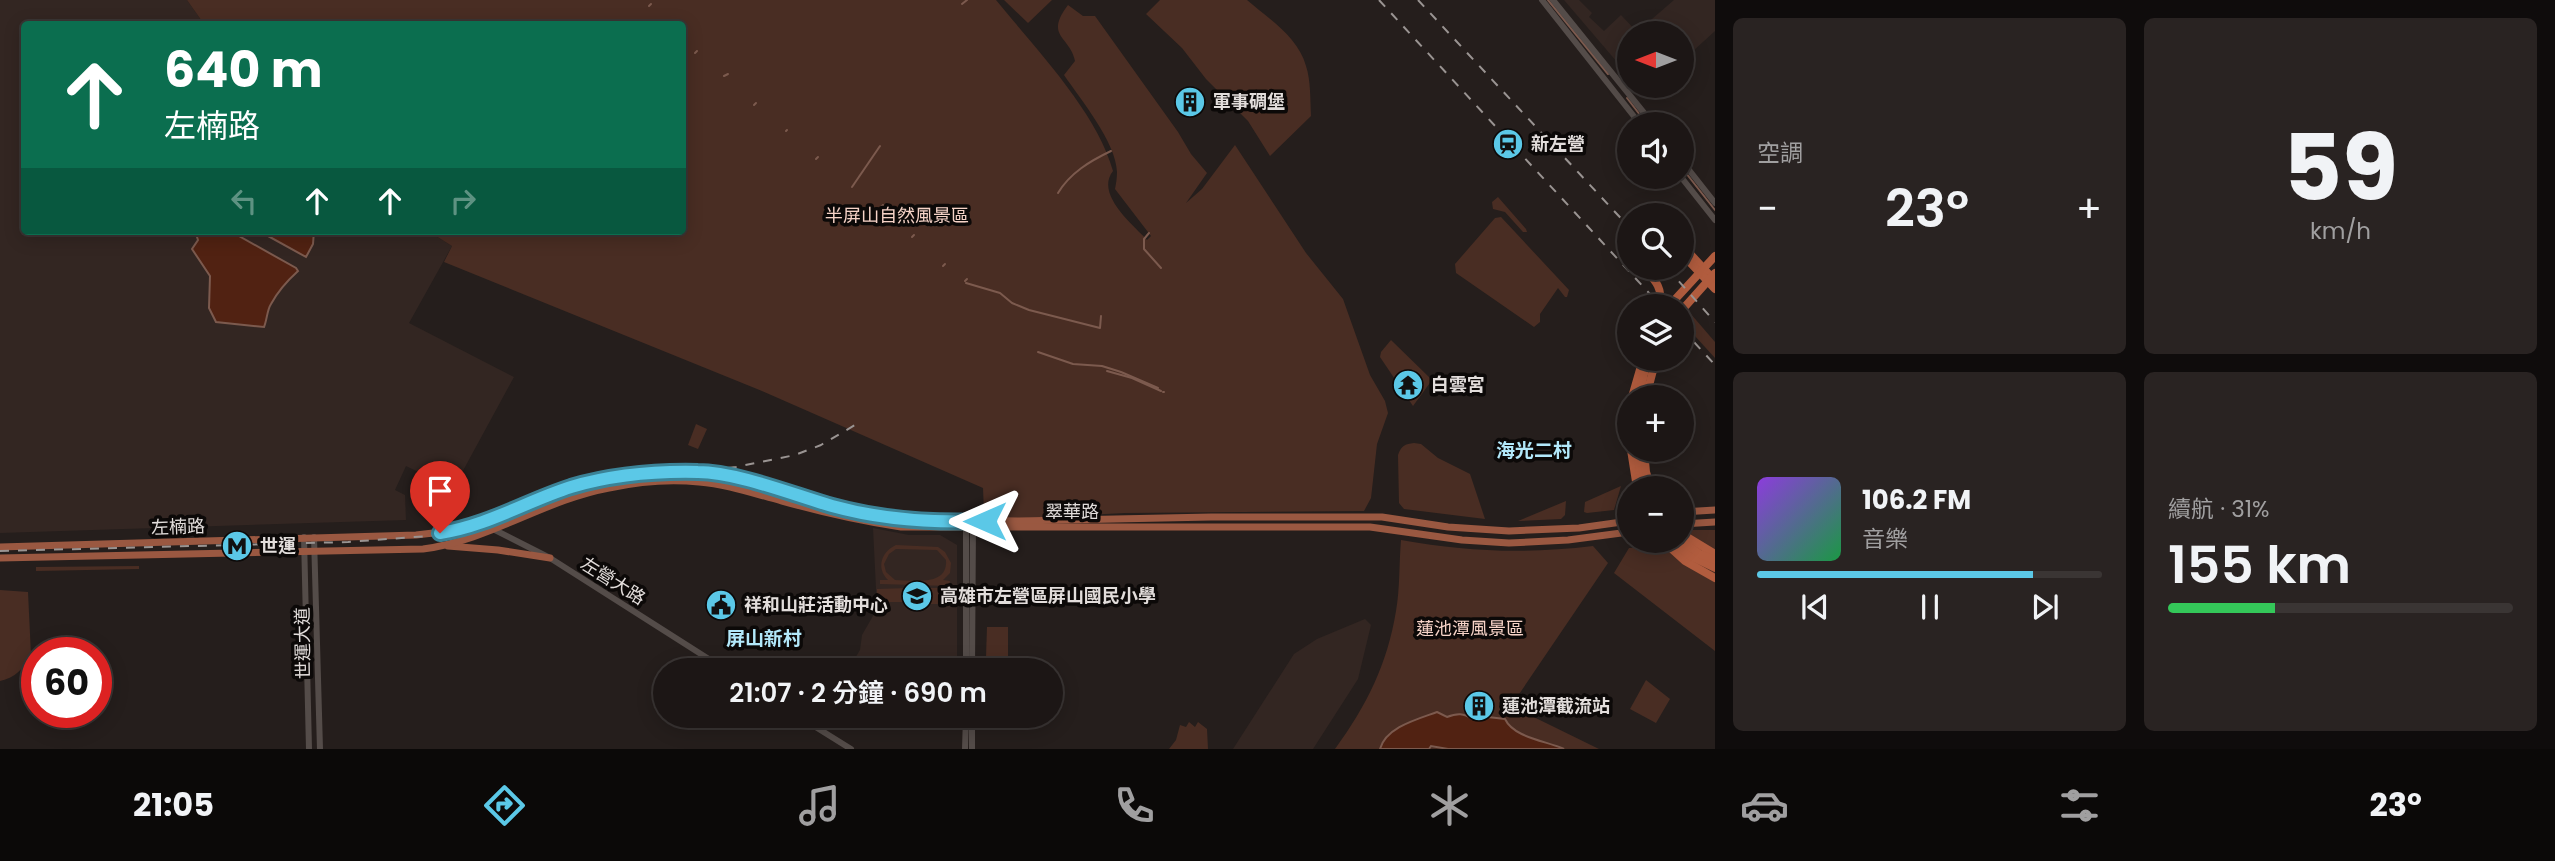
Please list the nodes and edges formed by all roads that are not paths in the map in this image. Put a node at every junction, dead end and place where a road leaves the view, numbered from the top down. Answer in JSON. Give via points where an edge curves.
{"nodes":[{"id":1,"x":1542,"y":0,"type":"edge"},
{"id":2,"x":1553,"y":0,"type":"edge"},
{"id":3,"x":1631,"y":112,"type":"edge"},
{"id":4,"x":1643,"y":112,"type":"edge"},
{"id":5,"x":1694,"y":177,"type":"edge"},
{"id":6,"x":1690,"y":189,"type":"edge"},
{"id":7,"x":1715,"y":204,"type":"edge"},
{"id":8,"x":1715,"y":220,"type":"edge"},
{"id":9,"x":1715,"y":256,"type":"edge"},
{"id":10,"x":1694,"y":258,"type":"edge"},
{"id":11,"x":1715,"y":263,"type":"edge"},
{"id":12,"x":1694,"y":267,"type":"edge"},
{"id":13,"x":1715,"y":273,"type":"edge"},
{"id":14,"x":1715,"y":281,"type":"edge"},
{"id":15,"x":1715,"y":289,"type":"edge"},
{"id":16,"x":1680,"y":294,"type":"edge"},
{"id":17,"x":1686,"y":294,"type":"edge"},
{"id":18,"x":1694,"y":297,"type":"edge"},
{"id":19,"x":1715,"y":510,"type":"edge"},
{"id":20,"x":1694,"y":511,"type":"edge"},
{"id":21,"x":1715,"y":522,"type":"edge"},
{"id":22,"x":481,"y":523,"type":"junction"},
{"id":23,"x":1617,"y":523,"type":"edge"},
{"id":24,"x":1694,"y":523,"type":"edge"},
{"id":25,"x":969,"y":525,"type":"junction"},
{"id":26,"x":495,"y":528,"type":"junction"},
{"id":27,"x":1617,"y":534,"type":"edge"},
{"id":28,"x":304,"y":537,"type":"junction"},
{"id":29,"x":314,"y":537,"type":"junction"},
{"id":30,"x":1694,"y":541,"type":"edge"},
{"id":31,"x":444,"y":545,"type":"junction"},
{"id":32,"x":0,"y":547,"type":"edge"},
{"id":33,"x":1694,"y":550,"type":"edge"},
{"id":34,"x":304,"y":552,"type":"junction"},
{"id":35,"x":314,"y":552,"type":"junction"},
{"id":36,"x":1676,"y":553,"type":"edge"},
{"id":37,"x":1686,"y":553,"type":"edge"},
{"id":38,"x":1715,"y":554,"type":"edge"},
{"id":39,"x":0,"y":558,"type":"edge"},
{"id":40,"x":550,"y":558,"type":"junction"},
{"id":41,"x":1715,"y":560,"type":"edge"},
{"id":42,"x":1715,"y":568,"type":"edge"},
{"id":43,"x":1715,"y":578,"type":"edge"},
{"id":44,"x":969,"y":632,"type":"junction"},
{"id":45,"x":707,"y":658,"type":"edge"},
{"id":46,"x":967,"y":658,"type":"edge"},
{"id":47,"x":971,"y":658,"type":"edge"},
{"id":48,"x":817,"y":728,"type":"edge"},
{"id":49,"x":966,"y":728,"type":"edge"},
{"id":50,"x":972,"y":728,"type":"edge"},
{"id":51,"x":309,"y":749,"type":"edge"},
{"id":52,"x":320,"y":749,"type":"edge"},
{"id":53,"x":851,"y":749,"type":"edge"},
{"id":54,"x":965,"y":749,"type":"edge"},
{"id":55,"x":972,"y":749,"type":"edge"}],
"edges":[{"from":1,"to":3,"type":"street"},
{"from":2,"to":4,"type":"street"},
{"from":5,"to":7,"type":"street"},
{"from":6,"to":8,"type":"street"},
{"from":9,"to":16,"type":"highway"},
{"from":10,"to":14,"type":"highway"},
{"from":11,"to":17,"type":"highway"},
{"from":12,"to":15,"type":"highway"},
{"from":13,"to":18,"type":"highway"},
{"from":19,"to":20,"type":"main road"},
{"from":21,"to":24,"type":"main road"},
{"from":22,"to":25,"type":"main road","name":"翠華路","via":[[607,478],[646,472],[701,472],[878,516]]},
{"from":22,"to":26,"type":"street","name":"左營大路"},
{"from":22,"to":29,"type":"main road","name":"左楠路","via":[[416,535]]},
{"from":23,"to":25,"type":"main road","name":"翠華路","via":[[1509,531],[1382,517]]},
{"from":25,"to":26,"type":"main road","name":"翠華路","via":[[875,523],[698,481],[611,487],[563,500]]},
{"from":25,"to":27,"type":"main road","name":"翠華路","via":[[1370,527],[1509,543]]},
{"from":25,"to":44,"type":"street"},
{"from":26,"to":31,"type":"main road","name":"翠華路"},
{"from":26,"to":40,"type":"street","name":"左營大路"},
{"from":28,"to":29,"type":"main road","name":"左楠路"},
{"from":28,"to":32,"type":"main road","name":"左楠路"},
{"from":28,"to":34,"type":"street","name":"世運大道"},
{"from":29,"to":35,"type":"street","name":"世運大道"},
{"from":30,"to":38,"type":"highway"},
{"from":31,"to":35,"type":"main road","name":"左楠路"},
{"from":31,"to":40,"type":"main road"},
{"from":33,"to":41,"type":"highway"},
{"from":34,"to":35,"type":"main road","name":"左楠路"},
{"from":34,"to":39,"type":"main road","name":"左楠路"},
{"from":34,"to":51,"type":"street","name":"世運大道"},
{"from":35,"to":52,"type":"street","name":"世運大道"},
{"from":36,"to":43,"type":"highway"},
{"from":37,"to":42,"type":"highway"},
{"from":40,"to":45,"type":"street","name":"左營大路"},
{"from":44,"to":46,"type":"street"},
{"from":44,"to":47,"type":"street"},
{"from":48,"to":53,"type":"street"},
{"from":49,"to":54,"type":"street"},
{"from":50,"to":55,"type":"street"}]}
